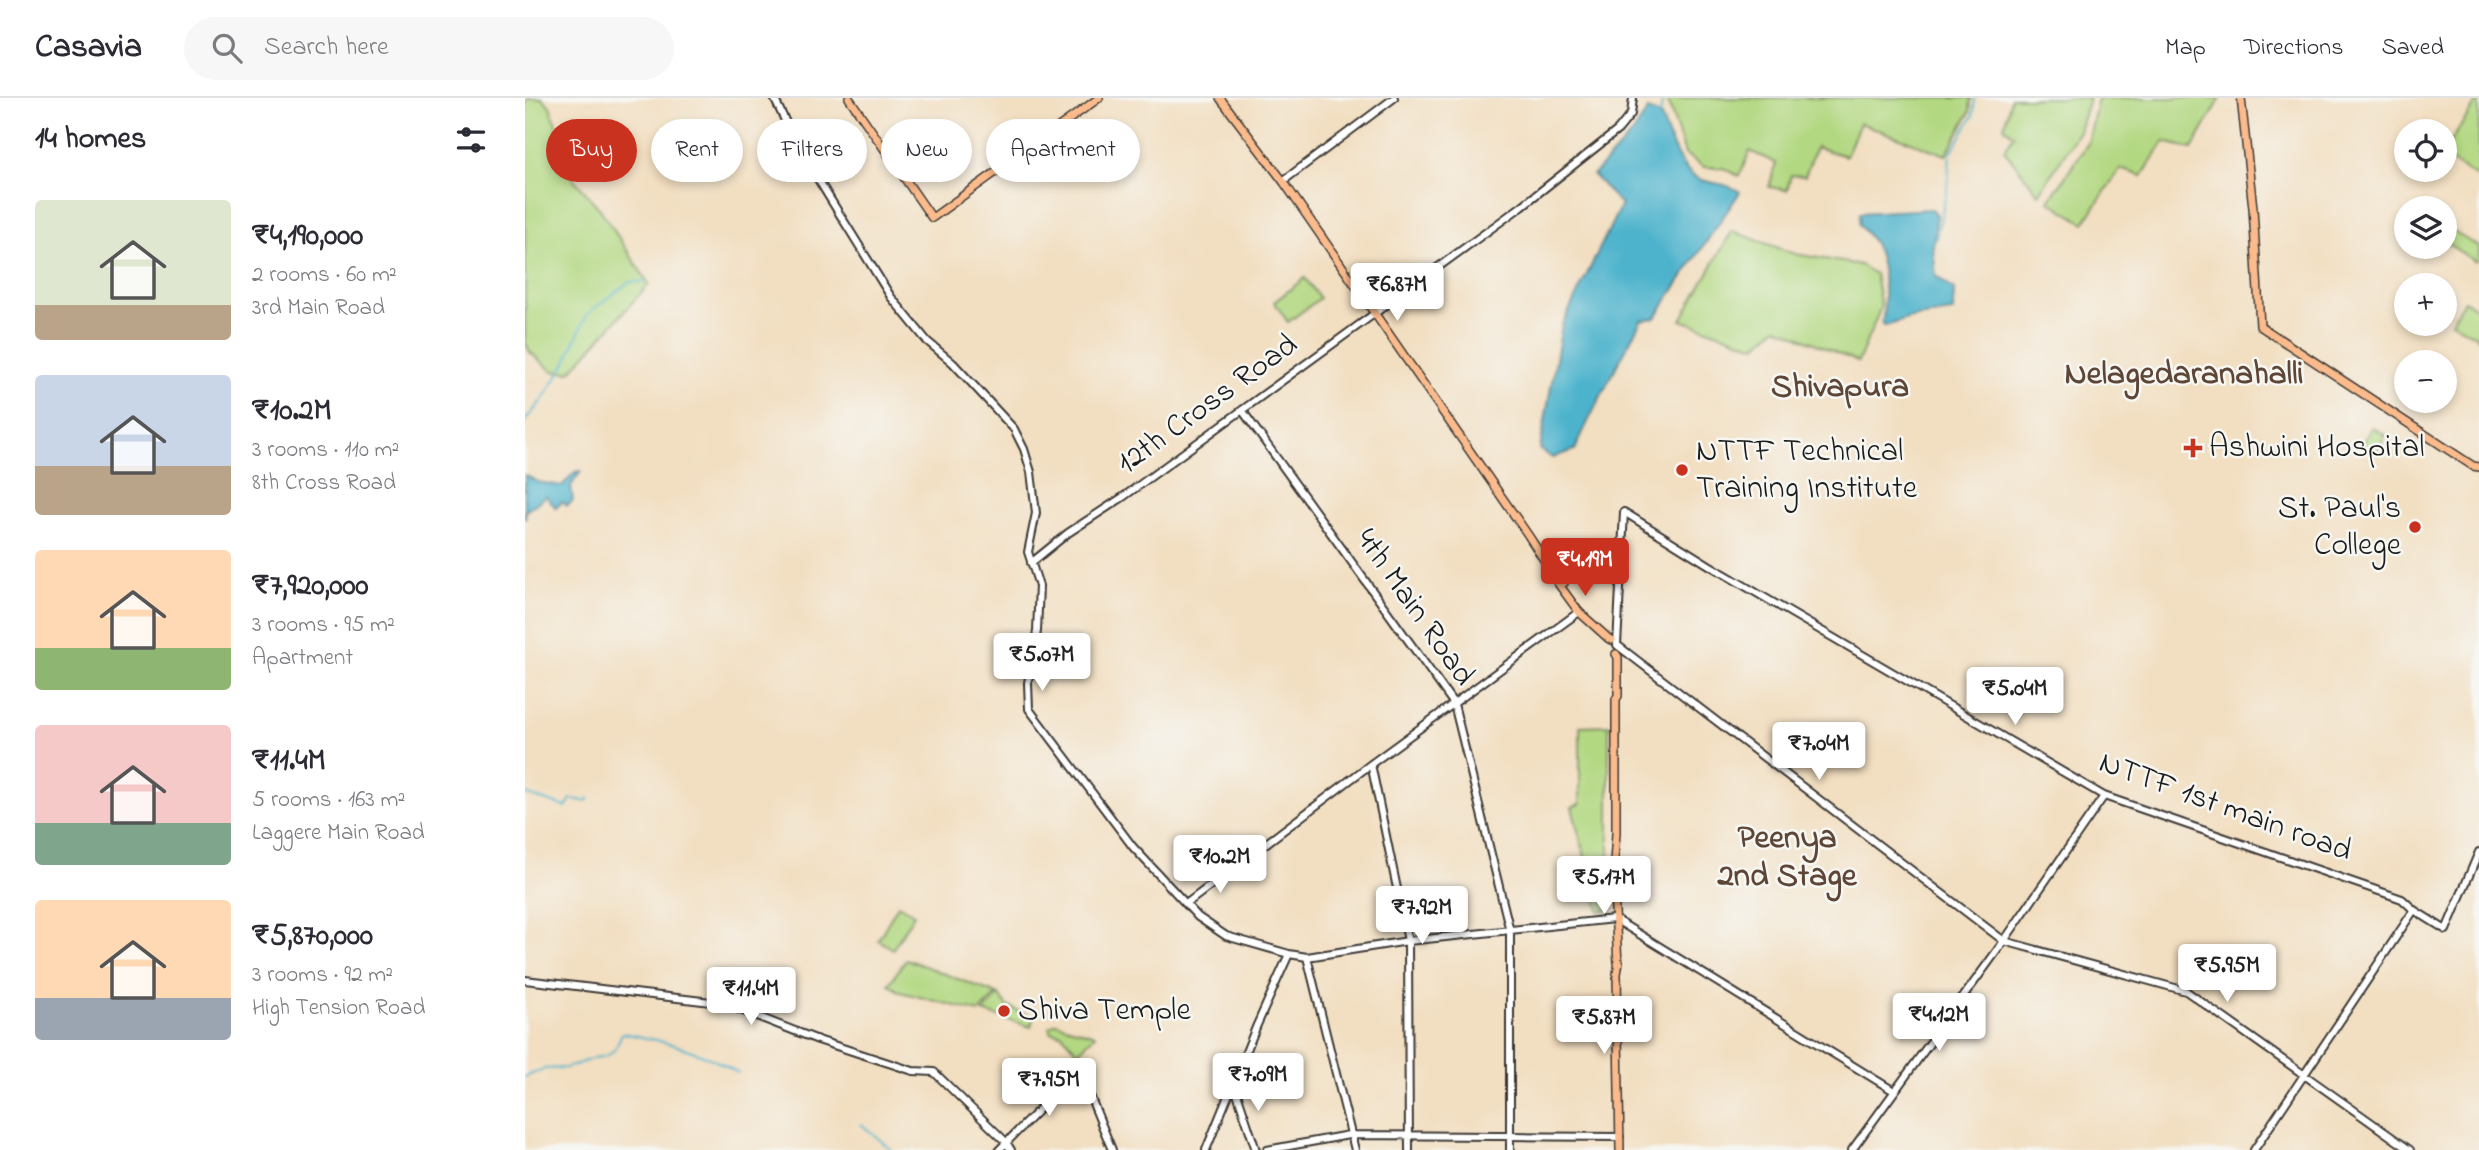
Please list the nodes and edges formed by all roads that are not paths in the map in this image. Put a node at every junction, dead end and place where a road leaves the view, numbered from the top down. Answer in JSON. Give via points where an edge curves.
{"nodes":[{"id":1,"x":774,"y":98,"type":"edge"},
{"id":2,"x":849,"y":98,"type":"edge"},
{"id":3,"x":1100,"y":98,"type":"edge"},
{"id":4,"x":1220,"y":98,"type":"edge"},
{"id":5,"x":1394,"y":98,"type":"edge"},
{"id":6,"x":1633,"y":98,"type":"edge"},
{"id":7,"x":2241,"y":98,"type":"edge"},
{"id":8,"x":1283,"y":181,"type":"junction"},
{"id":9,"x":1373,"y":313,"type":"junction"},
{"id":10,"x":1242,"y":410,"type":"junction"},
{"id":11,"x":2479,"y":467,"type":"edge"},
{"id":12,"x":1031,"y":563,"type":"junction"},
{"id":13,"x":1548,"y":566,"type":"junction"},
{"id":14,"x":1579,"y":612,"type":"junction"},
{"id":15,"x":1615,"y":642,"type":"junction"},
{"id":16,"x":1454,"y":704,"type":"junction"},
{"id":17,"x":1371,"y":764,"type":"junction"},
{"id":18,"x":2104,"y":796,"type":"junction"},
{"id":19,"x":2479,"y":852,"type":"edge"},
{"id":20,"x":1187,"y":904,"type":"junction"},
{"id":21,"x":2414,"y":910,"type":"junction"},
{"id":22,"x":1616,"y":920,"type":"junction"},
{"id":23,"x":1510,"y":931,"type":"junction"},
{"id":24,"x":1408,"y":941,"type":"junction"},
{"id":25,"x":2004,"y":941,"type":"junction"},
{"id":26,"x":1289,"y":954,"type":"junction"},
{"id":27,"x":1307,"y":957,"type":"junction"},
{"id":28,"x":525,"y":980,"type":"edge"},
{"id":29,"x":2303,"y":1075,"type":"junction"},
{"id":30,"x":1234,"y":1084,"type":"junction"},
{"id":31,"x":1894,"y":1091,"type":"junction"},
{"id":32,"x":1349,"y":1135,"type":"junction"},
{"id":33,"x":1409,"y":1135,"type":"junction"},
{"id":34,"x":1510,"y":1136,"type":"junction"},
{"id":35,"x":1620,"y":1137,"type":"junction"},
{"id":36,"x":1006,"y":1142,"type":"junction"},
{"id":37,"x":999,"y":1150,"type":"edge"},
{"id":38,"x":1011,"y":1150,"type":"edge"},
{"id":39,"x":1112,"y":1150,"type":"edge"},
{"id":40,"x":1206,"y":1150,"type":"edge"},
{"id":41,"x":1256,"y":1150,"type":"edge"},
{"id":42,"x":1267,"y":1150,"type":"edge"},
{"id":43,"x":1355,"y":1150,"type":"edge"},
{"id":44,"x":1409,"y":1150,"type":"edge"},
{"id":45,"x":1510,"y":1150,"type":"edge"},
{"id":46,"x":1620,"y":1150,"type":"edge"},
{"id":47,"x":1852,"y":1150,"type":"edge"},
{"id":48,"x":2253,"y":1150,"type":"edge"},
{"id":49,"x":2410,"y":1150,"type":"edge"}],
"edges":[{"from":1,"to":12,"type":"street","via":[[798,147],[891,297],[927,341],[1014,429],[1031,472],[1035,513],[1028,552]]},
{"from":2,"to":3,"type":"main road","via":[[932,218]]},
{"from":4,"to":8,"type":"main road"},
{"from":5,"to":8,"type":"street"},
{"from":6,"to":9,"type":"street","name":"12th Cross Road","via":[[1631,114],[1602,143]]},
{"from":7,"to":11,"type":"main road","via":[[2260,326]]},
{"from":8,"to":9,"type":"main road"},
{"from":9,"to":10,"type":"street","name":"12th Cross Road"},
{"from":9,"to":13,"type":"main road"},
{"from":10,"to":12,"type":"street","name":"12th Cross Road"},
{"from":10,"to":16,"type":"street","name":"4th Main Road"},
{"from":12,"to":20,"type":"street","via":[[1039,586],[1029,709],[1124,836]]},
{"from":13,"to":14,"type":"main road"},
{"from":13,"to":15,"type":"main road"},
{"from":14,"to":15,"type":"main road"},
{"from":14,"to":16,"type":"street"},
{"from":15,"to":18,"type":"street","name":"NTTF 1st main road","via":[[1624,512]]},
{"from":15,"to":22,"type":"main road"},
{"from":15,"to":25,"type":"street"},
{"from":16,"to":17,"type":"street"},
{"from":16,"to":23,"type":"street","name":"4th Main Road"},
{"from":17,"to":20,"type":"street"},
{"from":17,"to":24,"type":"street"},
{"from":18,"to":21,"type":"street","name":"NTTF 1st main road","via":[[2402,899]]},
{"from":18,"to":25,"type":"street"},
{"from":19,"to":21,"type":"street","name":"NTTF 1st main road","via":[[2446,930]]},
{"from":20,"to":26,"type":"street","via":[[1226,936]]},
{"from":21,"to":29,"type":"street"},
{"from":22,"to":23,"type":"street"},
{"from":22,"to":31,"type":"street"},
{"from":22,"to":35,"type":"main road"},
{"from":23,"to":24,"type":"street"},
{"from":23,"to":34,"type":"street","name":"4th Main Road"},
{"from":24,"to":27,"type":"street"},
{"from":24,"to":33,"type":"street"},
{"from":25,"to":29,"type":"street","via":[[2186,991]]},
{"from":25,"to":31,"type":"street"},
{"from":26,"to":27,"type":"street"},
{"from":26,"to":30,"type":"street"},
{"from":27,"to":32,"type":"street"},
{"from":28,"to":36,"type":"street","via":[[711,1002],[901,1068],[934,1072]]},
{"from":29,"to":48,"type":"street"},
{"from":29,"to":49,"type":"street"},
{"from":30,"to":40,"type":"street"},
{"from":30,"to":41,"type":"street"},
{"from":31,"to":47,"type":"street"},
{"from":32,"to":33,"type":"street"},
{"from":32,"to":42,"type":"street"},
{"from":32,"to":43,"type":"street"},
{"from":33,"to":34,"type":"street"},
{"from":33,"to":44,"type":"street"},
{"from":34,"to":35,"type":"street"},
{"from":34,"to":45,"type":"street","name":"4th Main Road"},
{"from":35,"to":46,"type":"main road"},
{"from":36,"to":37,"type":"street"},
{"from":36,"to":38,"type":"street"},
{"from":36,"to":39,"type":"street","via":[[1079,1069]]}]}
